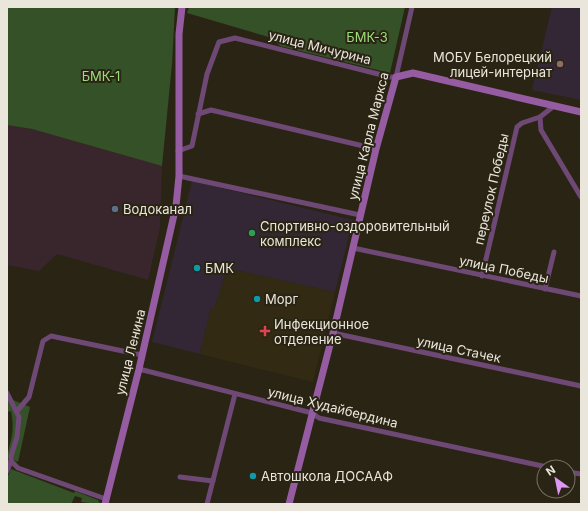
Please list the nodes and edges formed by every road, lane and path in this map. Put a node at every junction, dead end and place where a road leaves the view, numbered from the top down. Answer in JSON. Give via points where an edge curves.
{"nodes":[{"id":1,"x":182,"y":7,"type":"edge"},
{"id":2,"x":412,"y":7,"type":"edge"},
{"id":3,"x":396,"y":76,"type":"junction"},
{"id":4,"x":554,"y":106,"type":"junction"},
{"id":5,"x":581,"y":112,"type":"edge"},
{"id":6,"x":198,"y":114,"type":"junction"},
{"id":7,"x":540,"y":117,"type":"junction"},
{"id":8,"x":376,"y":149,"type":"junction"},
{"id":9,"x":178,"y":152,"type":"junction"},
{"id":10,"x":179,"y":176,"type":"junction"},
{"id":11,"x":581,"y":197,"type":"edge"},
{"id":12,"x":360,"y":215,"type":"junction"},
{"id":13,"x":353,"y":248,"type":"junction"},
{"id":14,"x":554,"y":252,"type":"dead end"},
{"id":15,"x":482,"y":276,"type":"junction"},
{"id":16,"x":545,"y":289,"type":"junction"},
{"id":17,"x":581,"y":296,"type":"edge"},
{"id":18,"x":333,"y":333,"type":"junction"},
{"id":19,"x":142,"y":355,"type":"junction"},
{"id":20,"x":139,"y":369,"type":"junction"},
{"id":21,"x":581,"y":386,"type":"edge"},
{"id":22,"x":7,"y":393,"type":"edge"},
{"id":23,"x":235,"y":394,"type":"junction"},
{"id":24,"x":17,"y":411,"type":"junction"},
{"id":25,"x":312,"y":413,"type":"junction"},
{"id":26,"x":11,"y":461,"type":"junction"},
{"id":27,"x":536,"y":465,"type":"edge"},
{"id":28,"x":7,"y":471,"type":"edge"},
{"id":29,"x":180,"y":477,"type":"dead end"},
{"id":30,"x":213,"y":481,"type":"junction"},
{"id":31,"x":105,"y":502,"type":"edge"},
{"id":32,"x":207,"y":504,"type":"edge"},
{"id":33,"x":289,"y":504,"type":"edge"}],
"edges":[{"from":1,"to":9,"type":"street","name":"улица Ленина","via":[[179,34]]},
{"from":2,"to":3,"type":"street","name":"улица Карла Маркса"},
{"from":3,"to":4,"type":"street","name":"улица Мичурина","via":[[413,73]]},
{"from":3,"to":6,"type":"street","name":"улица Мичурина","via":[[390,77],[235,38],[219,42],[207,74]]},
{"from":3,"to":8,"type":"street","name":"улица Карла Маркса"},
{"from":4,"to":5,"type":"street","name":"улица Мичурина"},
{"from":4,"to":7,"type":"street","name":"переулок Победы"},
{"from":6,"to":8,"type":"street","via":[[210,110]]},
{"from":6,"to":9,"type":"street","name":"улица Мичурина","via":[[192,146]]},
{"from":7,"to":11,"type":"street","via":[[541,130]]},
{"from":7,"to":15,"type":"street","name":"переулок Победы","via":[[517,127]]},
{"from":8,"to":12,"type":"street","name":"улица Карла Маркса"},
{"from":9,"to":10,"type":"street","name":"улица Ленина"},
{"from":10,"to":12,"type":"street"},
{"from":10,"to":19,"type":"street","name":"улица Ленина","via":[[176,206]]},
{"from":12,"to":13,"type":"street","name":"улица Карла Маркса"},
{"from":13,"to":15,"type":"street","name":"улица Победы"},
{"from":13,"to":18,"type":"street","name":"улица Карла Маркса"},
{"from":14,"to":16,"type":"street"},
{"from":15,"to":16,"type":"street","name":"улица Победы"},
{"from":16,"to":17,"type":"street","name":"улица Победы"},
{"from":18,"to":21,"type":"street","name":"улица Стачек"},
{"from":18,"to":25,"type":"street","name":"улица Карла Маркса"},
{"from":19,"to":20,"type":"street","name":"улица Ленина"},
{"from":19,"to":24,"type":"street","via":[[50,336],[43,341],[29,397]]},
{"from":20,"to":23,"type":"street","name":"улица Худайбердина"},
{"from":20,"to":31,"type":"street","name":"улица Ленина"},
{"from":22,"to":24,"type":"street"},
{"from":23,"to":25,"type":"street","name":"улица Худайбердина"},
{"from":23,"to":30,"type":"street"},
{"from":24,"to":26,"type":"street","via":[[20,423]]},
{"from":25,"to":27,"type":"street","name":"улица Худайбердина","via":[[320,418]]},
{"from":25,"to":33,"type":"street","name":"улица Карла Маркса"},
{"from":26,"to":28,"type":"street"},
{"from":26,"to":31,"type":"street","via":[[18,468]]},
{"from":29,"to":30,"type":"street"},
{"from":30,"to":32,"type":"street"}]}
